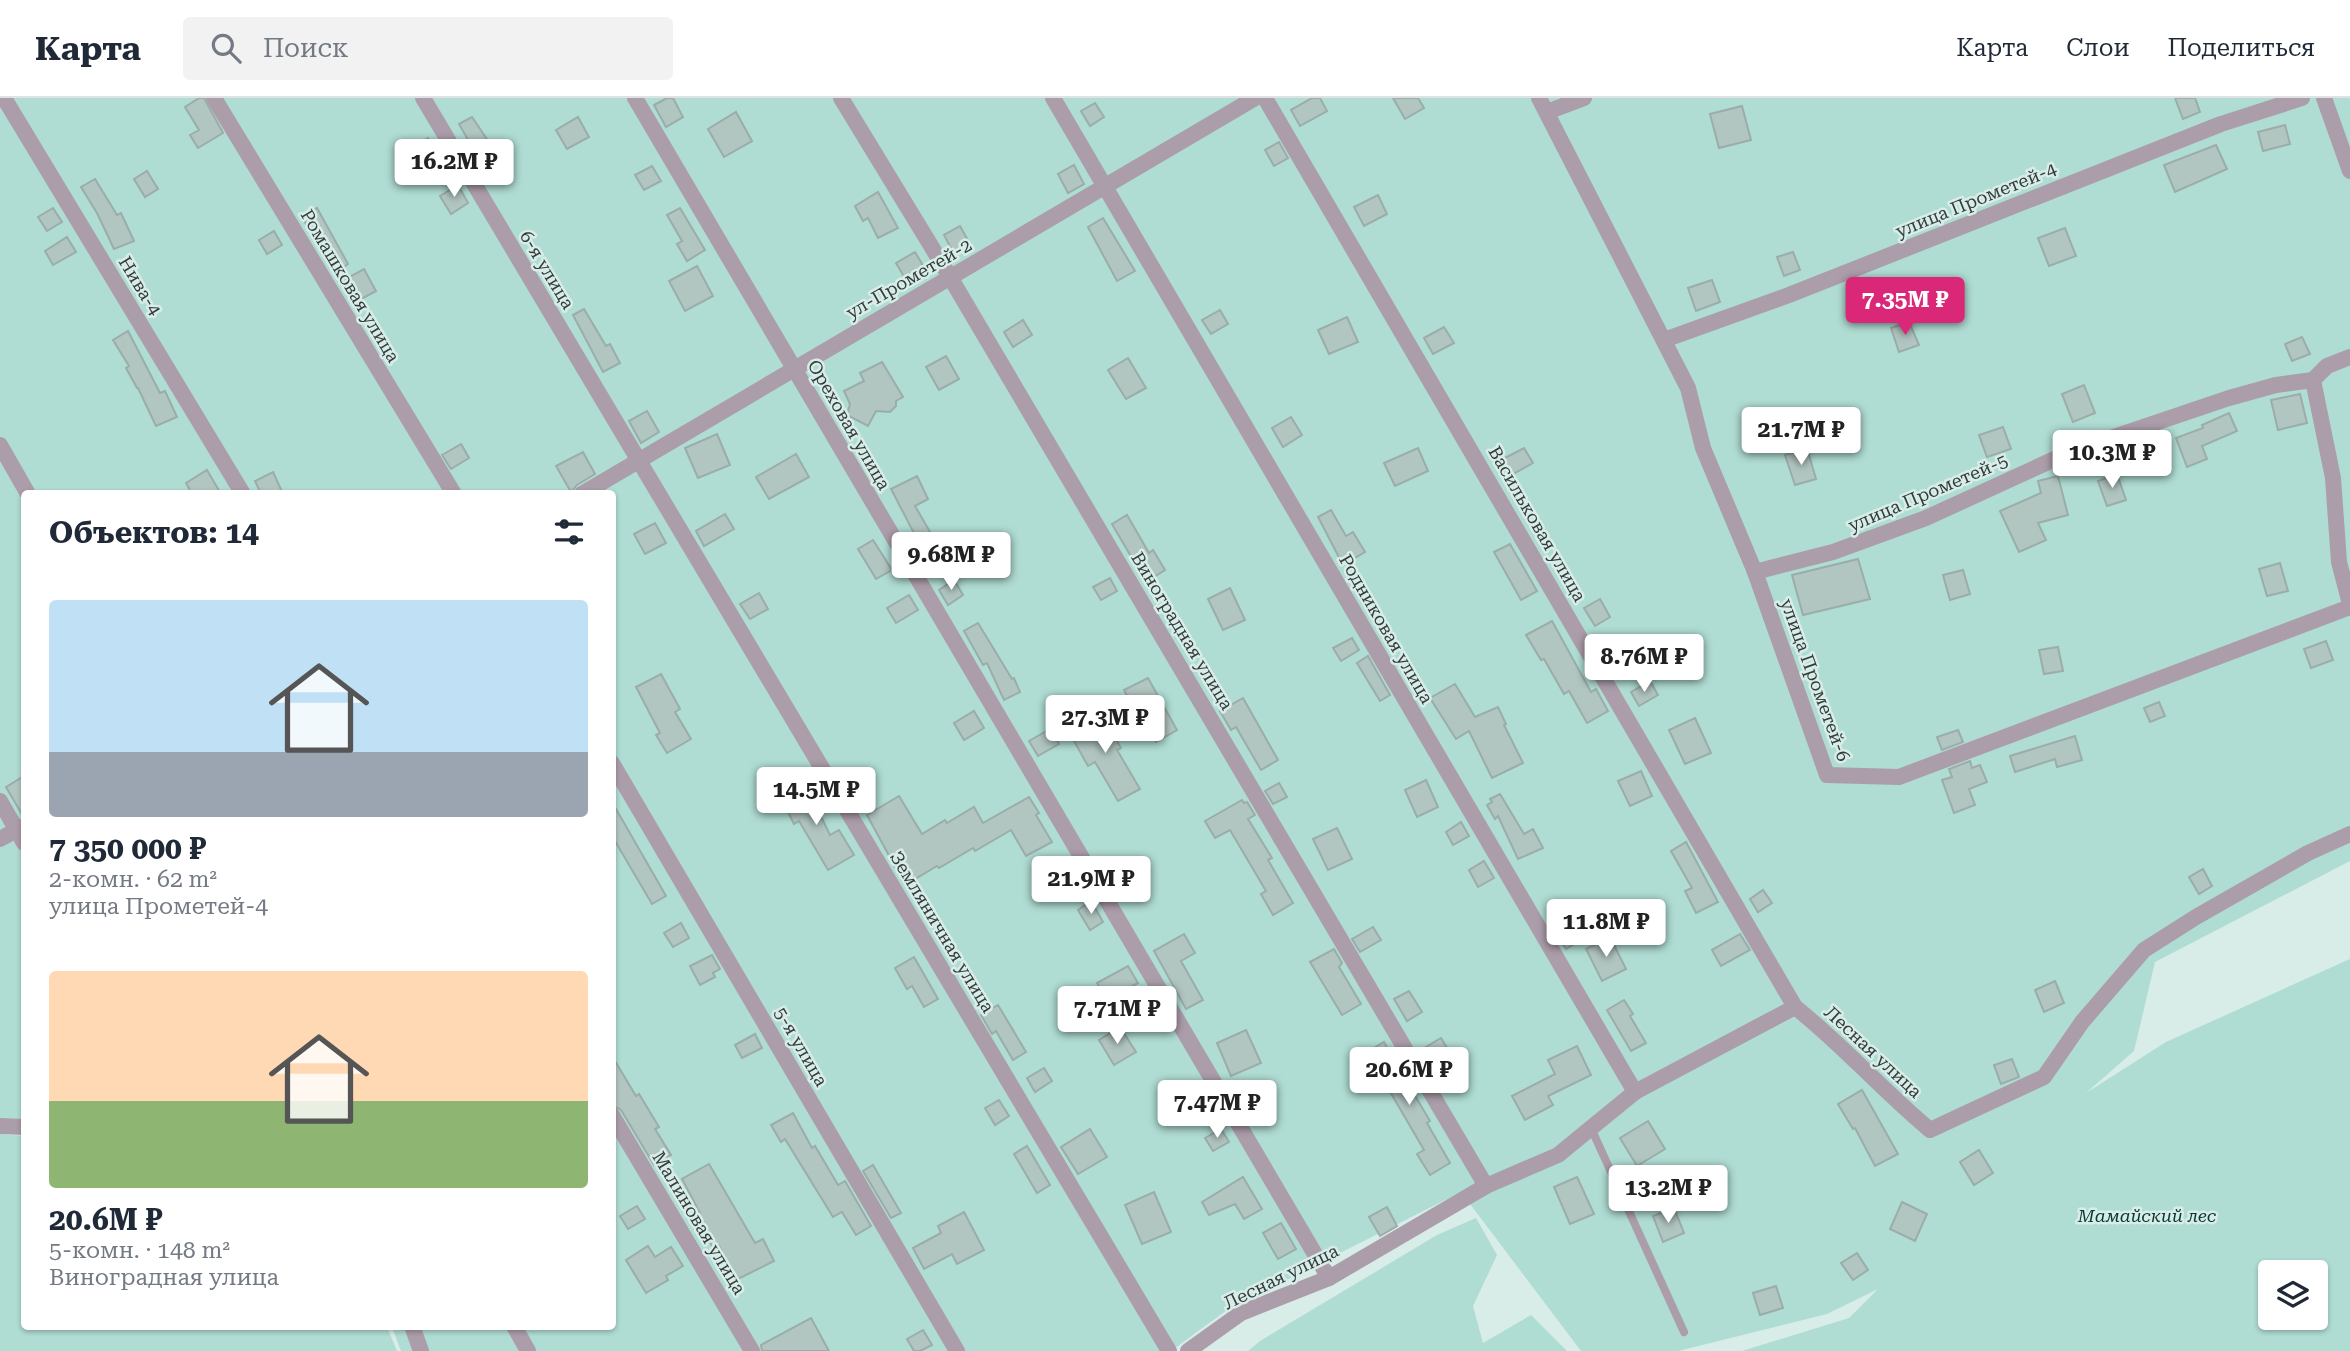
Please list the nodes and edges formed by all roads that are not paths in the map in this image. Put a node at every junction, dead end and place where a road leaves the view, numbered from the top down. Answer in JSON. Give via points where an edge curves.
{"nodes":[{"id":1,"x":4,"y":98,"type":"edge"},
{"id":2,"x":214,"y":98,"type":"edge"},
{"id":3,"x":423,"y":98,"type":"edge"},
{"id":4,"x":635,"y":98,"type":"edge"},
{"id":5,"x":841,"y":98,"type":"edge"},
{"id":6,"x":1053,"y":98,"type":"edge"},
{"id":7,"x":1255,"y":98,"type":"edge"},
{"id":8,"x":1265,"y":98,"type":"edge"},
{"id":9,"x":1584,"y":98,"type":"edge"},
{"id":10,"x":2302,"y":98,"type":"edge"},
{"id":11,"x":2324,"y":98,"type":"edge"},
{"id":12,"x":1543,"y":105,"type":"edge"},
{"id":13,"x":2350,"y":171,"type":"edge"},
{"id":14,"x":1104,"y":186,"type":"junction"},
{"id":15,"x":950,"y":277,"type":"junction"},
{"id":16,"x":1664,"y":340,"type":"junction"},
{"id":17,"x":2350,"y":357,"type":"edge"},
{"id":18,"x":794,"y":369,"type":"junction"},
{"id":19,"x":2314,"y":380,"type":"junction"},
{"id":20,"x":0,"y":445,"type":"edge"},
{"id":21,"x":639,"y":461,"type":"junction"},
{"id":22,"x":26,"y":490,"type":"edge"},
{"id":23,"x":241,"y":490,"type":"edge"},
{"id":24,"x":452,"y":490,"type":"edge"},
{"id":25,"x":589,"y":490,"type":"edge"},
{"id":26,"x":1755,"y":572,"type":"junction"},
{"id":27,"x":2350,"y":606,"type":"edge"},
{"id":28,"x":616,"y":770,"type":"edge"},
{"id":29,"x":0,"y":802,"type":"edge"},
{"id":30,"x":21,"y":832,"type":"edge"},
{"id":31,"x":21,"y":833,"type":"edge"},
{"id":32,"x":2350,"y":834,"type":"edge"},
{"id":33,"x":0,"y":839,"type":"edge"},
{"id":34,"x":1795,"y":1007,"type":"junction"},
{"id":35,"x":1635,"y":1092,"type":"junction"},
{"id":36,"x":616,"y":1122,"type":"edge"},
{"id":37,"x":0,"y":1126,"type":"edge"},
{"id":38,"x":21,"y":1127,"type":"edge"},
{"id":39,"x":1591,"y":1128,"type":"junction"},
{"id":40,"x":1486,"y":1186,"type":"junction"},
{"id":41,"x":1329,"y":1278,"type":"junction"},
{"id":42,"x":413,"y":1330,"type":"edge"},
{"id":43,"x":516,"y":1330,"type":"edge"},
{"id":44,"x":1684,"y":1332,"type":"dead end"},
{"id":45,"x":421,"y":1351,"type":"edge"},
{"id":46,"x":528,"y":1351,"type":"edge"},
{"id":47,"x":752,"y":1351,"type":"edge"},
{"id":48,"x":957,"y":1351,"type":"edge"},
{"id":49,"x":1169,"y":1351,"type":"edge"},
{"id":50,"x":1188,"y":1351,"type":"edge"}],
"edges":[{"from":1,"to":23,"type":"street","name":"Нива-4"},
{"from":2,"to":24,"type":"street","name":"Ромашковая улица"},
{"from":3,"to":21,"type":"street","name":"6-я улица"},
{"from":4,"to":18,"type":"street","name":"Ореховая улица"},
{"from":5,"to":15,"type":"street","name":"Виноградная улица"},
{"from":6,"to":14,"type":"street","name":"Родниковая улица"},
{"from":7,"to":14,"type":"street","name":"ул-Прометей-2"},
{"from":8,"to":34,"type":"street","name":"Васильковая улица"},
{"from":9,"to":12,"type":"street"},
{"from":10,"to":16,"type":"street","name":"улица Прометей-4","via":[[2221,124]]},
{"from":11,"to":13,"type":"street"},
{"from":12,"to":16,"type":"street","name":"улица Прометей-6"},
{"from":14,"to":15,"type":"street","name":"ул-Прометей-2"},
{"from":14,"to":35,"type":"street","name":"Родниковая улица"},
{"from":15,"to":18,"type":"street","name":"ул-Прометей-2"},
{"from":15,"to":40,"type":"street","name":"Виноградная улица"},
{"from":16,"to":26,"type":"street","name":"улица Прометей-6","via":[[1688,388],[1703,448]]},
{"from":17,"to":19,"type":"street","via":[[2327,366]]},
{"from":18,"to":21,"type":"street","name":"ул-Прометей-2"},
{"from":18,"to":41,"type":"street","name":"Ореховая улица"},
{"from":19,"to":26,"type":"street","name":"улица Прометей-5","via":[[2229,398],[2085,447],[1927,518],[1833,552]]},
{"from":19,"to":27,"type":"street","via":[[2333,478],[2339,562]]},
{"from":20,"to":22,"type":"street"},
{"from":21,"to":25,"type":"street","name":"ул-Прометей-2"},
{"from":21,"to":49,"type":"street","name":"Земляничная улица"},
{"from":26,"to":27,"type":"street","name":"улица Прометей-6","via":[[1827,775],[1899,777]]},
{"from":28,"to":48,"type":"street","name":"5-я улица"},
{"from":29,"to":30,"type":"street"},
{"from":31,"to":33,"type":"street"},
{"from":32,"to":34,"type":"street","name":"Лесная улица","via":[[2308,853],[2144,950],[2082,1022],[2044,1077],[1930,1130]]},
{"from":34,"to":35,"type":"street","name":"Лесная улица"},
{"from":35,"to":39,"type":"street","name":"Лесная улица"},
{"from":36,"to":47,"type":"street","name":"Малиновая улица"},
{"from":37,"to":38,"type":"street"},
{"from":39,"to":40,"type":"street","name":"Лесная улица","via":[[1558,1155]]},
{"from":39,"to":44,"type":"lane"},
{"from":40,"to":41,"type":"street","name":"Лесная улица"},
{"from":41,"to":50,"type":"street","name":"Лесная улица","via":[[1241,1313]]},
{"from":42,"to":45,"type":"street"},
{"from":43,"to":46,"type":"street"}]}
